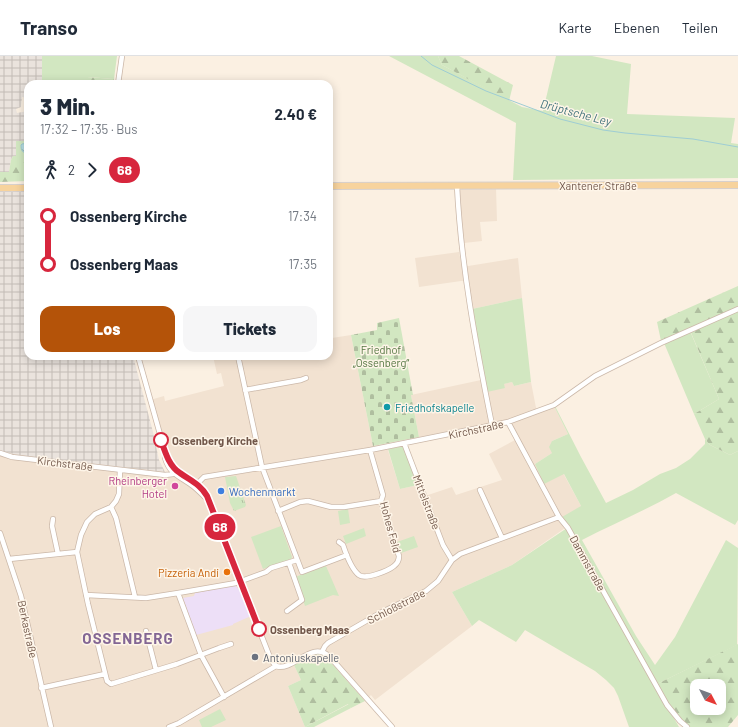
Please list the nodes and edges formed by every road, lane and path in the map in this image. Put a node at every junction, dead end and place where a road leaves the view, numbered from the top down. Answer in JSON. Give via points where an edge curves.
{"nodes":[{"id":1,"x":122,"y":56,"type":"edge"},
{"id":2,"x":119,"y":80,"type":"edge"},
{"id":3,"x":738,"y":185,"type":"edge"},
{"id":4,"x":333,"y":186,"type":"edge"},
{"id":5,"x":457,"y":186,"type":"junction"},
{"id":6,"x":0,"y":188,"type":"edge"},
{"id":7,"x":24,"y":188,"type":"edge"},
{"id":8,"x":738,"y":309,"type":"edge"},
{"id":9,"x":139,"y":360,"type":"edge"},
{"id":10,"x":239,"y":360,"type":"edge"},
{"id":11,"x":306,"y":378,"type":"dead end"},
{"id":12,"x":245,"y":390,"type":"junction"},
{"id":13,"x":508,"y":422,"type":"junction"},
{"id":14,"x":492,"y":425,"type":"junction"},
{"id":15,"x":404,"y":444,"type":"junction"},
{"id":16,"x":370,"y":450,"type":"junction"},
{"id":17,"x":0,"y":453,"type":"edge"},
{"id":18,"x":262,"y":467,"type":"junction"},
{"id":19,"x":120,"y":470,"type":"junction"},
{"id":20,"x":174,"y":472,"type":"junction"},
{"id":21,"x":196,"y":485,"type":"junction"},
{"id":22,"x":480,"y":490,"type":"dead end"},
{"id":23,"x":381,"y":501,"type":"junction"},
{"id":24,"x":111,"y":507,"type":"junction"},
{"id":25,"x":278,"y":511,"type":"junction"},
{"id":26,"x":559,"y":517,"type":"junction"},
{"id":27,"x":53,"y":519,"type":"dead end"},
{"id":28,"x":0,"y":533,"type":"edge"},
{"id":29,"x":502,"y":538,"type":"junction"},
{"id":30,"x":339,"y":542,"type":"dead end"},
{"id":31,"x":3,"y":547,"type":"edge"},
{"id":32,"x":77,"y":552,"type":"junction"},
{"id":33,"x":58,"y":554,"type":"junction"},
{"id":34,"x":347,"y":556,"type":"junction"},
{"id":35,"x":9,"y":559,"type":"junction"},
{"id":36,"x":297,"y":560,"type":"junction"},
{"id":37,"x":452,"y":560,"type":"junction"},
{"id":38,"x":289,"y":563,"type":"junction"},
{"id":39,"x":240,"y":581,"type":"junction"},
{"id":40,"x":178,"y":593,"type":"junction"},
{"id":41,"x":86,"y":595,"type":"junction"},
{"id":42,"x":135,"y":597,"type":"junction"},
{"id":43,"x":287,"y":611,"type":"dead end"},
{"id":44,"x":146,"y":631,"type":"dead end"},
{"id":45,"x":231,"y":644,"type":"dead end"},
{"id":46,"x":322,"y":652,"type":"junction"},
{"id":47,"x":201,"y":655,"type":"junction"},
{"id":48,"x":276,"y":666,"type":"junction"},
{"id":49,"x":156,"y":670,"type":"junction"},
{"id":50,"x":105,"y":674,"type":"junction"},
{"id":51,"x":41,"y":688,"type":"junction"},
{"id":52,"x":224,"y":697,"type":"junction"},
{"id":53,"x":51,"y":727,"type":"edge"},
{"id":54,"x":169,"y":727,"type":"edge"},
{"id":55,"x":392,"y":727,"type":"edge"},
{"id":56,"x":687,"y":727,"type":"edge"}],
"edges":[{"from":1,"to":2,"type":"street"},
{"from":3,"to":5,"type":"main road","name":"Xantener Straße"},
{"from":4,"to":5,"type":"main road","name":"Xantener Straße"},
{"from":5,"to":14,"type":"street","via":[[466,280]]},
{"from":6,"to":7,"type":"main road"},
{"from":8,"to":13,"type":"street","name":"Kirchstraße","via":[[595,376],[554,404]]},
{"from":9,"to":20,"type":"street","via":[[167,465]]},
{"from":10,"to":12,"type":"street"},
{"from":11,"to":12,"type":"street"},
{"from":12,"to":18,"type":"street"},
{"from":13,"to":14,"type":"street","name":"Kirchstraße"},
{"from":13,"to":26,"type":"street","name":"Dammstraße"},
{"from":14,"to":15,"type":"street","name":"Kirchstraße"},
{"from":15,"to":16,"type":"street","name":"Kirchstraße"},
{"from":15,"to":37,"type":"street","name":"Mittelstraße","via":[[443,546]]},
{"from":16,"to":18,"type":"street","name":"Kirchstraße"},
{"from":16,"to":23,"type":"street","name":"Hohes Feld","via":[[383,495]]},
{"from":17,"to":19,"type":"street","name":"Kirchstraße","via":[[12,457]]},
{"from":18,"to":21,"type":"street","name":"Kirchstraße","via":[[204,477]]},
{"from":18,"to":25,"type":"street"},
{"from":19,"to":20,"type":"street","name":"Kirchstraße","via":[[165,475]]},
{"from":19,"to":24,"type":"street","via":[[119,494]]},
{"from":20,"to":21,"type":"street"},
{"from":21,"to":39,"type":"street","via":[[210,501]]},
{"from":22,"to":29,"type":"street"},
{"from":23,"to":25,"type":"street","via":[[331,507],[308,501]]},
{"from":23,"to":34,"type":"street","name":"Hohes Feld","via":[[399,561],[395,566],[363,577],[356,572]]},
{"from":24,"to":32,"type":"street","via":[[94,514],[87,522]]},
{"from":24,"to":42,"type":"street"},
{"from":25,"to":36,"type":"street"},
{"from":26,"to":29,"type":"street","name":"Schloßstraße"},
{"from":26,"to":56,"type":"street","name":"Dammstraße","via":[[568,528],[667,705]]},
{"from":27,"to":33,"type":"street"},
{"from":28,"to":31,"type":"street","name":"Berkastraße"},
{"from":29,"to":37,"type":"street","name":"Schloßstraße","via":[[460,554]]},
{"from":30,"to":34,"type":"street","name":"Hohes Feld"},
{"from":31,"to":35,"type":"street","name":"Berkastraße"},
{"from":32,"to":33,"type":"street"},
{"from":32,"to":41,"type":"street"},
{"from":33,"to":35,"type":"street"},
{"from":34,"to":36,"type":"street","via":[[302,572]]},
{"from":35,"to":51,"type":"street","name":"Berkastraße","via":[[21,596]]},
{"from":36,"to":38,"type":"street"},
{"from":37,"to":46,"type":"street","name":"Schloßstraße","via":[[438,581],[426,591],[380,613],[328,643]]},
{"from":38,"to":39,"type":"street"},
{"from":38,"to":43,"type":"street","via":[[302,600]]},
{"from":39,"to":40,"type":"street"},
{"from":39,"to":48,"type":"street","via":[[271,660]]},
{"from":40,"to":42,"type":"street","via":[[146,598]]},
{"from":40,"to":47,"type":"street"},
{"from":41,"to":42,"type":"street"},
{"from":41,"to":50,"type":"street"},
{"from":44,"to":49,"type":"street"},
{"from":45,"to":47,"type":"street"},
{"from":46,"to":48,"type":"street","via":[[313,652],[283,666]]},
{"from":46,"to":55,"type":"street"},
{"from":47,"to":49,"type":"street"},
{"from":47,"to":52,"type":"street"},
{"from":48,"to":52,"type":"street"},
{"from":49,"to":50,"type":"street","via":[[111,684]]},
{"from":50,"to":51,"type":"street"},
{"from":51,"to":53,"type":"street","name":"Berkastraße"},
{"from":52,"to":54,"type":"street"}]}
